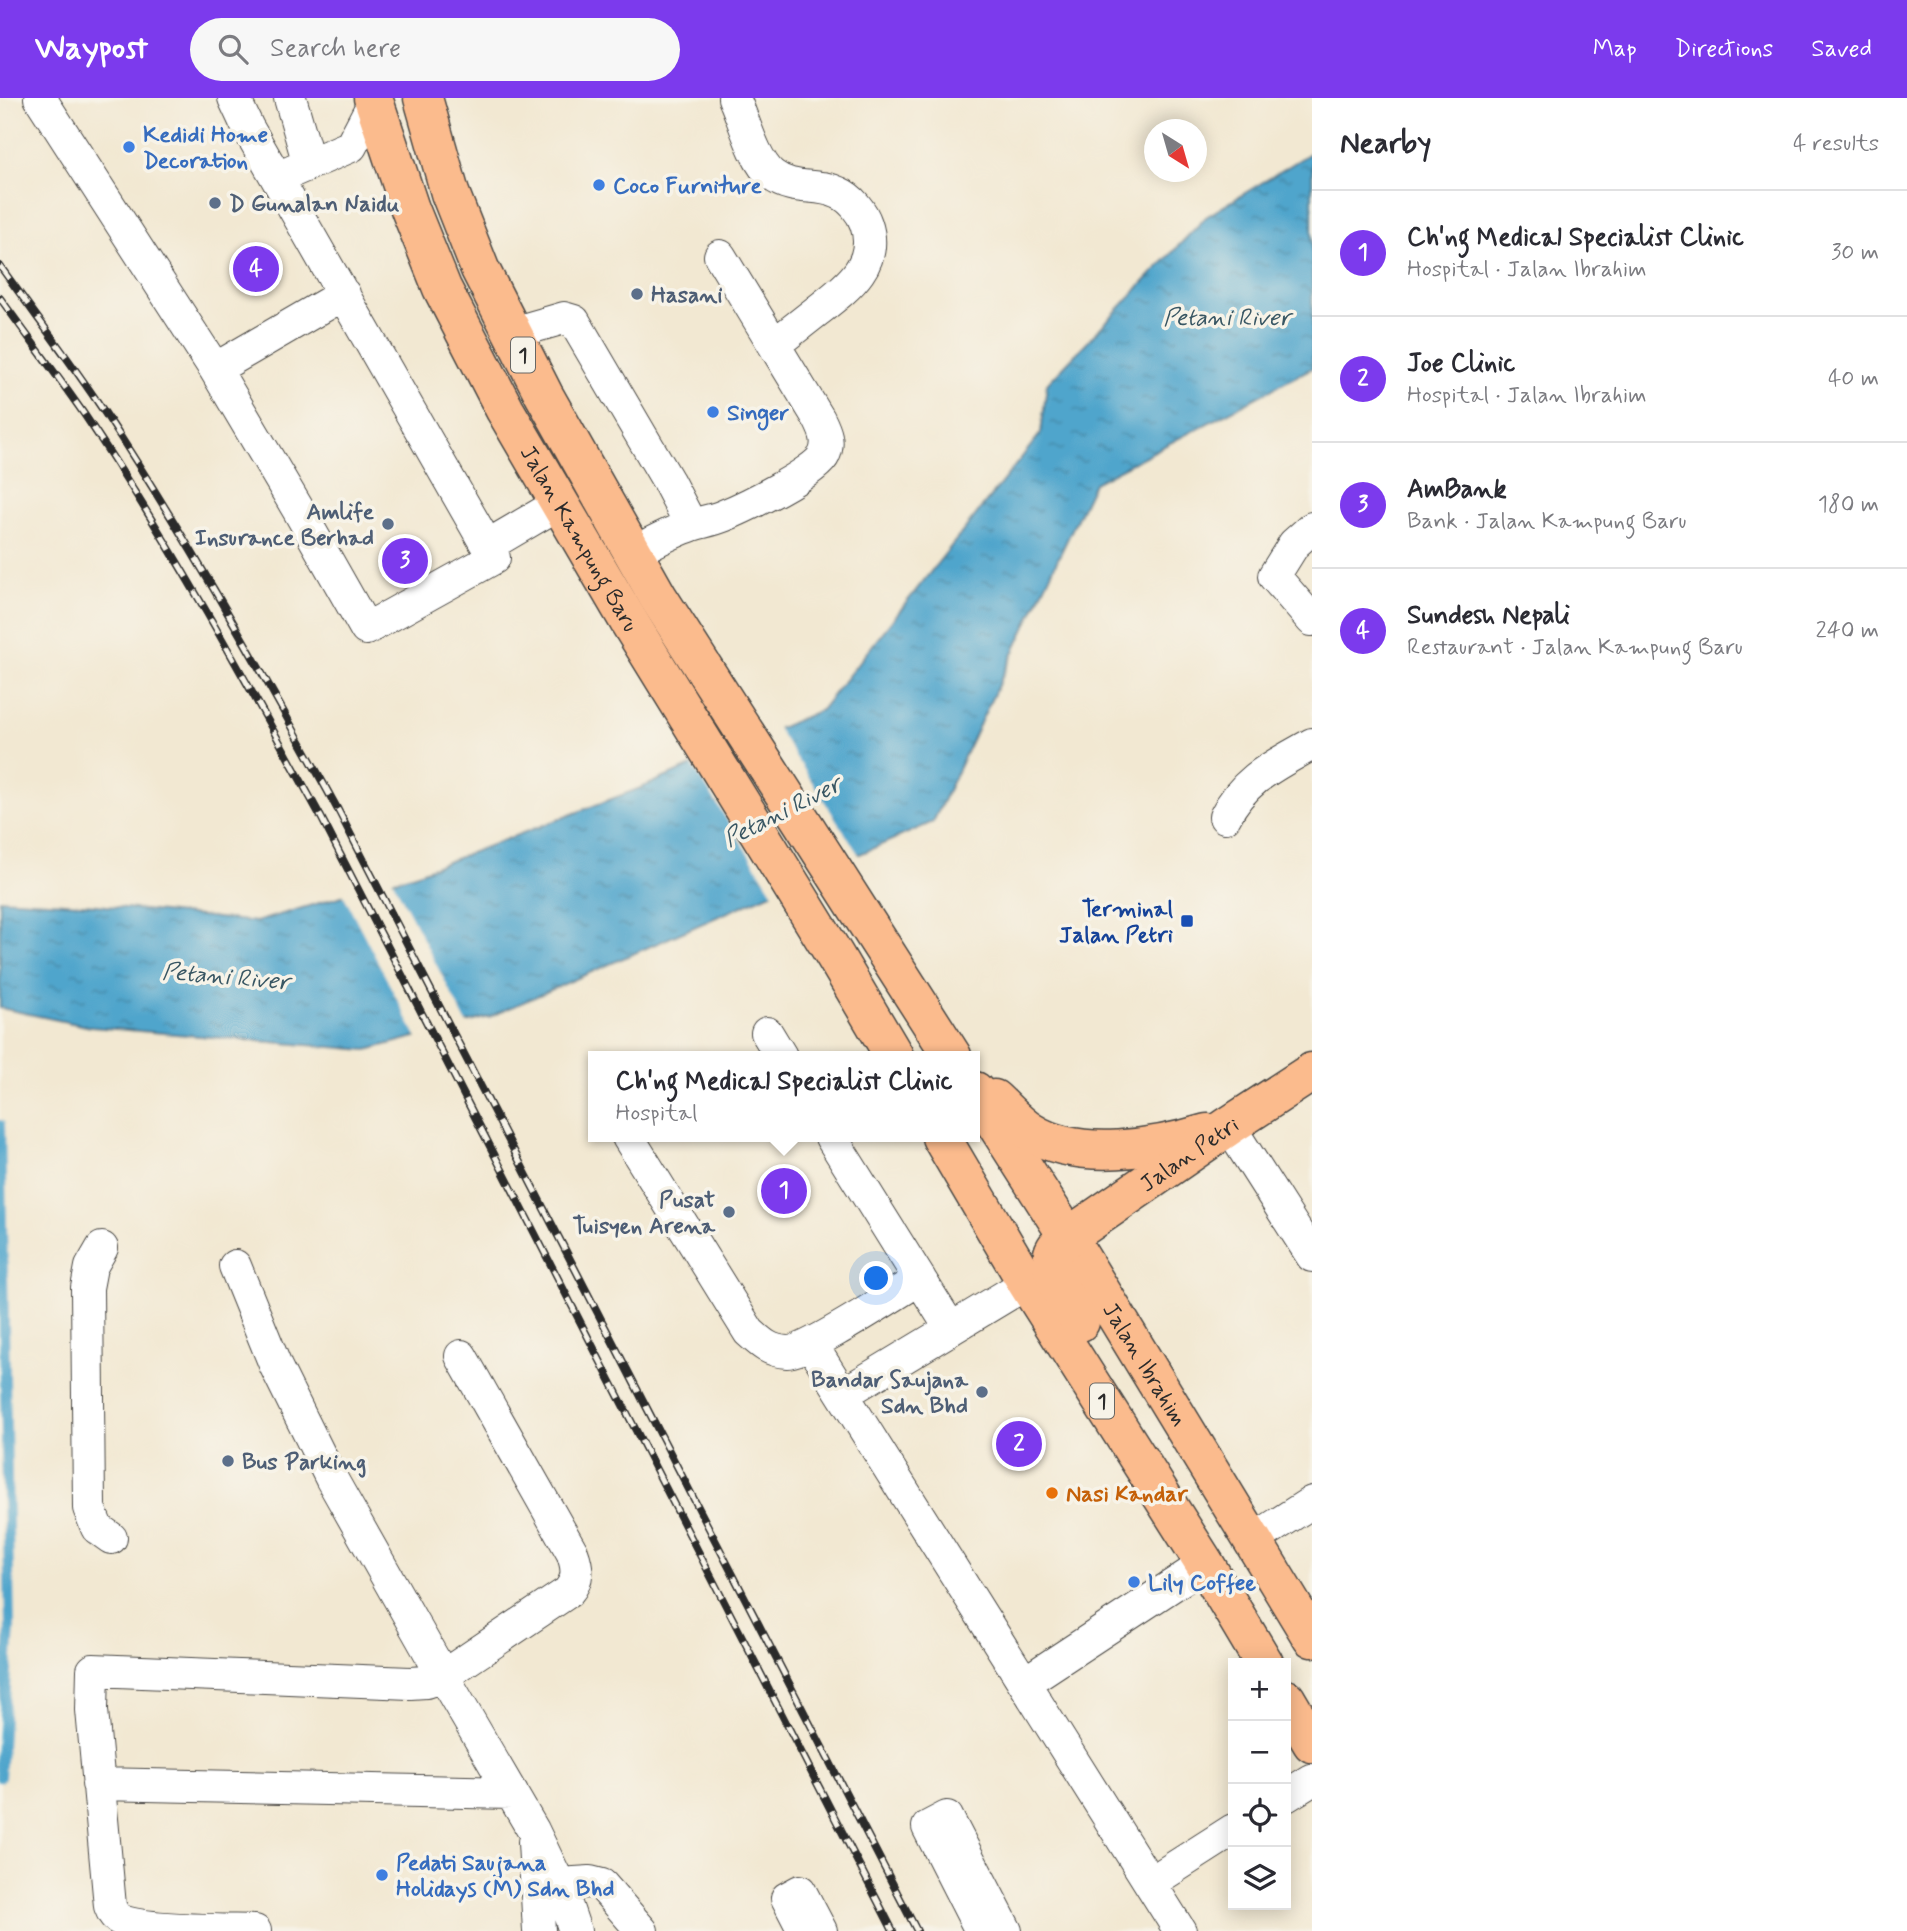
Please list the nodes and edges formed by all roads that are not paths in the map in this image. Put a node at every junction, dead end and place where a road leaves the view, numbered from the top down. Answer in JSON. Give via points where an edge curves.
{"nodes":[{"id":1,"x":40,"y":98,"type":"edge"},
{"id":2,"x":234,"y":98,"type":"edge"},
{"id":3,"x":290,"y":98,"type":"edge"},
{"id":4,"x":423,"y":98,"type":"edge"},
{"id":5,"x":734,"y":98,"type":"edge"},
{"id":6,"x":373,"y":100,"type":"edge"},
{"id":7,"x":309,"y":164,"type":"junction"},
{"id":8,"x":277,"y":178,"type":"junction"},
{"id":9,"x":720,"y":256,"type":"dead end"},
{"id":10,"x":344,"y":293,"type":"junction"},
{"id":11,"x":512,"y":333,"type":"junction"},
{"id":12,"x":775,"y":344,"type":"junction"},
{"id":13,"x":215,"y":369,"type":"junction"},
{"id":14,"x":559,"y":503,"type":"junction"},
{"id":15,"x":691,"y":526,"type":"junction"},
{"id":16,"x":1312,"y":528,"type":"edge"},
{"id":17,"x":487,"y":546,"type":"junction"},
{"id":18,"x":632,"y":552,"type":"junction"},
{"id":19,"x":1311,"y":617,"type":"edge"},
{"id":20,"x":1312,"y":744,"type":"edge"},
{"id":21,"x":1225,"y":817,"type":"dead end"},
{"id":22,"x":891,"y":1051,"type":"edge"},
{"id":23,"x":949,"y":1051,"type":"edge"},
{"id":24,"x":1312,"y":1072,"type":"edge"},
{"id":25,"x":980,"y":1087,"type":"edge"},
{"id":26,"x":980,"y":1099,"type":"edge"},
{"id":27,"x":1229,"y":1126,"type":"junction"},
{"id":28,"x":631,"y":1142,"type":"edge"},
{"id":29,"x":834,"y":1142,"type":"edge"},
{"id":30,"x":944,"y":1142,"type":"edge"},
{"id":31,"x":1068,"y":1237,"type":"junction"},
{"id":32,"x":103,"y":1248,"type":"dead end"},
{"id":33,"x":1312,"y":1256,"type":"edge"},
{"id":34,"x":235,"y":1266,"type":"dead end"},
{"id":35,"x":920,"y":1279,"type":"junction"},
{"id":36,"x":1027,"y":1283,"type":"junction"},
{"id":37,"x":951,"y":1329,"type":"junction"},
{"id":38,"x":811,"y":1344,"type":"junction"},
{"id":39,"x":461,"y":1356,"type":"dead end"},
{"id":40,"x":843,"y":1394,"type":"junction"},
{"id":41,"x":1154,"y":1483,"type":"junction"},
{"id":42,"x":1312,"y":1502,"type":"edge"},
{"id":43,"x":111,"y":1538,"type":"dead end"},
{"id":44,"x":1253,"y":1540,"type":"junction"},
{"id":45,"x":1205,"y":1564,"type":"junction"},
{"id":46,"x":1312,"y":1639,"type":"edge"},
{"id":47,"x":1261,"y":1658,"type":"edge"},
{"id":48,"x":443,"y":1676,"type":"junction"},
{"id":49,"x":1024,"y":1683,"type":"junction"},
{"id":50,"x":1291,"y":1707,"type":"edge"},
{"id":51,"x":1312,"y":1743,"type":"edge"},
{"id":52,"x":1312,"y":1780,"type":"edge"},
{"id":53,"x":98,"y":1784,"type":"junction"},
{"id":54,"x":512,"y":1793,"type":"junction"},
{"id":55,"x":1291,"y":1793,"type":"edge"},
{"id":56,"x":533,"y":1830,"type":"junction"},
{"id":57,"x":1228,"y":1833,"type":"edge"},
{"id":58,"x":1150,"y":1883,"type":"junction"},
{"id":59,"x":559,"y":1884,"type":"junction"},
{"id":60,"x":535,"y":1930,"type":"edge"},
{"id":61,"x":256,"y":1931,"type":"edge"},
{"id":62,"x":575,"y":1931,"type":"edge"},
{"id":63,"x":642,"y":1931,"type":"edge"},
{"id":64,"x":804,"y":1931,"type":"edge"},
{"id":65,"x":821,"y":1931,"type":"edge"},
{"id":66,"x":981,"y":1931,"type":"edge"},
{"id":67,"x":1006,"y":1931,"type":"edge"},
{"id":68,"x":1180,"y":1931,"type":"edge"}],
"edges":[{"from":1,"to":13,"type":"street"},
{"from":2,"to":8,"type":"street"},
{"from":3,"to":7,"type":"street"},
{"from":4,"to":11,"type":"main road","name":"Jalan Kampung Baru","number":"1","via":[[450,193]]},
{"from":5,"to":12,"type":"street","via":[[771,174],[785,183],[830,190],[848,198],[865,220],[869,234],[868,252],[856,279]]},
{"from":6,"to":7,"type":"street","via":[[351,146]]},
{"from":6,"to":14,"type":"main road","name":"Jalan Kampung Baru","number":"1","via":[[442,288]]},
{"from":7,"to":8,"type":"street"},
{"from":8,"to":10,"type":"street"},
{"from":9,"to":12,"type":"street"},
{"from":10,"to":13,"type":"street"},
{"from":10,"to":17,"type":"street"},
{"from":11,"to":15,"type":"street","via":[[564,318],[574,321]]},
{"from":11,"to":18,"type":"main road","name":"Jalan Kampung Baru","number":"1"},
{"from":12,"to":15,"type":"street","via":[[826,435],[824,456],[817,465],[760,499]]},
{"from":13,"to":17,"type":"street","via":[[366,629],[494,558]]},
{"from":14,"to":17,"type":"street"},
{"from":14,"to":22,"type":"main road","name":"Jalan Kampung Baru","number":"1"},
{"from":15,"to":18,"type":"street"},
{"from":16,"to":19,"type":"street","via":[[1294,544],[1274,576]]},
{"from":18,"to":23,"type":"main road","name":"Jalan Kampung Baru","number":"1"},
{"from":20,"to":21,"type":"street","via":[[1260,775],[1240,792]]},
{"from":24,"to":27,"type":"main road","name":"Jalan Petri"},
{"from":25,"to":27,"type":"main road","via":[[1031,1132],[1090,1150],[1182,1140]]},
{"from":26,"to":31,"type":"main road","name":"Jalan Ibrahim"},
{"from":27,"to":31,"type":"main road","name":"Jalan Petri"},
{"from":27,"to":33,"type":"street"},
{"from":28,"to":38,"type":"street","via":[[749,1332],[766,1347],[789,1352]]},
{"from":29,"to":35,"type":"street"},
{"from":30,"to":36,"type":"main road","number":"1"},
{"from":31,"to":41,"type":"main road","via":[[1055,1248],[1056,1279],[1123,1399]]},
{"from":31,"to":44,"type":"main road","name":"Jalan Ibrahim"},
{"from":32,"to":43,"type":"street","via":[[90,1267],[87,1288],[89,1508],[97,1528]]},
{"from":34,"to":48,"type":"street","via":[[276,1367],[331,1478]]},
{"from":35,"to":37,"type":"street"},
{"from":35,"to":38,"type":"street"},
{"from":36,"to":37,"type":"street"},
{"from":36,"to":41,"type":"main road","number":"1"},
{"from":37,"to":40,"type":"street"},
{"from":38,"to":40,"type":"street"},
{"from":39,"to":48,"type":"street","via":[[572,1552],[578,1575],[568,1592]]},
{"from":40,"to":49,"type":"street"},
{"from":41,"to":45,"type":"main road","number":"1"},
{"from":42,"to":44,"type":"street"},
{"from":44,"to":46,"type":"main road","name":"Jalan Ibrahim"},
{"from":45,"to":47,"type":"main road","number":"1"},
{"from":45,"to":49,"type":"street"},
{"from":48,"to":53,"type":"street","via":[[410,1683],[93,1670]]},
{"from":48,"to":54,"type":"street"},
{"from":49,"to":58,"type":"street"},
{"from":50,"to":51,"type":"main road"},
{"from":52,"to":55,"type":"street"},
{"from":53,"to":54,"type":"street"},
{"from":53,"to":61,"type":"street","via":[[110,1906],[119,1919],[147,1928]]},
{"from":54,"to":56,"type":"street"},
{"from":56,"to":59,"type":"street"},
{"from":56,"to":60,"type":"street"},
{"from":57,"to":58,"type":"street"},
{"from":58,"to":68,"type":"street"},
{"from":59,"to":62,"type":"street"},
{"from":59,"to":63,"type":"street","via":[[602,1885]]},
{"from":64,"to":65,"type":"street","via":[[787,1898],[800,1891]]},
{"from":66,"to":67,"type":"street","via":[[928,1827],[947,1817]]}]}
